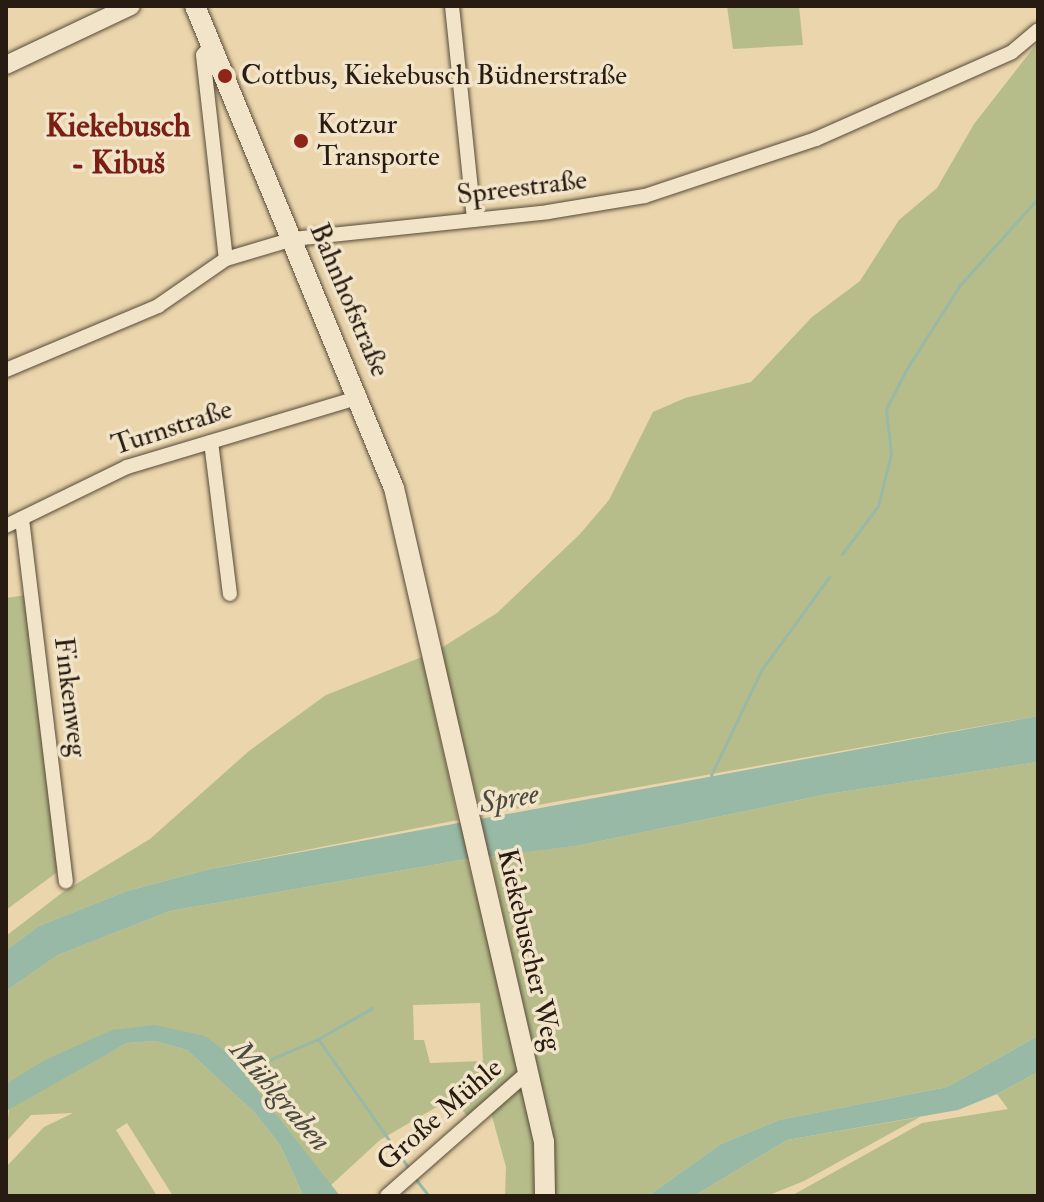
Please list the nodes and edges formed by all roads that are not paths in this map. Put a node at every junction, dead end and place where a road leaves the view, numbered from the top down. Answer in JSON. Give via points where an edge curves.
{"nodes":[{"id":1,"x":131,"y":6,"type":"edge"},
{"id":2,"x":195,"y":6,"type":"edge"},
{"id":3,"x":452,"y":6,"type":"edge"},
{"id":4,"x":1038,"y":30,"type":"edge"},
{"id":5,"x":212,"y":44,"type":"junction"},
{"id":6,"x":6,"y":65,"type":"edge"},
{"id":7,"x":474,"y":220,"type":"junction"},
{"id":8,"x":293,"y":239,"type":"junction"},
{"id":9,"x":226,"y":259,"type":"junction"},
{"id":10,"x":6,"y":370,"type":"edge"},
{"id":11,"x":360,"y":397,"type":"junction"},
{"id":12,"x":211,"y":442,"type":"junction"},
{"id":13,"x":22,"y":519,"type":"junction"},
{"id":14,"x":6,"y":526,"type":"edge"},
{"id":15,"x":230,"y":594,"type":"dead end"},
{"id":16,"x":425,"y":625,"type":"joint"},
{"id":17,"x":66,"y":881,"type":"dead end"},
{"id":18,"x":528,"y":1072,"type":"junction"},
{"id":19,"x":387,"y":1196,"type":"edge"},
{"id":20,"x":545,"y":1196,"type":"edge"}],
"edges":[{"from":1,"to":6,"type":"street"},
{"from":2,"to":5,"type":"main road","name":"Bahnhofstraße"},
{"from":3,"to":7,"type":"street"},
{"from":4,"to":7,"type":"street","name":"Spreestraße","via":[[1012,52],[816,139],[645,196]]},
{"from":5,"to":8,"type":"main road","name":"Bahnhofstraße"},
{"from":5,"to":9,"type":"street","via":[[203,55]]},
{"from":7,"to":8,"type":"street","name":"Spreestraße"},
{"from":8,"to":9,"type":"street","name":"Spreestraße"},
{"from":8,"to":11,"type":"main road","name":"Bahnhofstraße"},
{"from":9,"to":10,"type":"street","name":"Spreestraße","via":[[158,306]]},
{"from":11,"to":12,"type":"street","name":"Turnstraße"},
{"from":11,"to":16,"type":"main road","name":"Bahnhofstraße","via":[[394,488]]},
{"from":12,"to":13,"type":"street","name":"Turnstraße","via":[[127,467]]},
{"from":12,"to":15,"type":"street"},
{"from":13,"to":14,"type":"street","name":"Turnstraße"},
{"from":13,"to":17,"type":"street","name":"Finkenweg"},
{"from":16,"to":18,"type":"main road","name":"Kiekebuscher Weg"},
{"from":18,"to":19,"type":"street","name":"Große Mühle"},
{"from":18,"to":20,"type":"main road","name":"Kiekebuscher Weg","via":[[544,1142]]}]}
